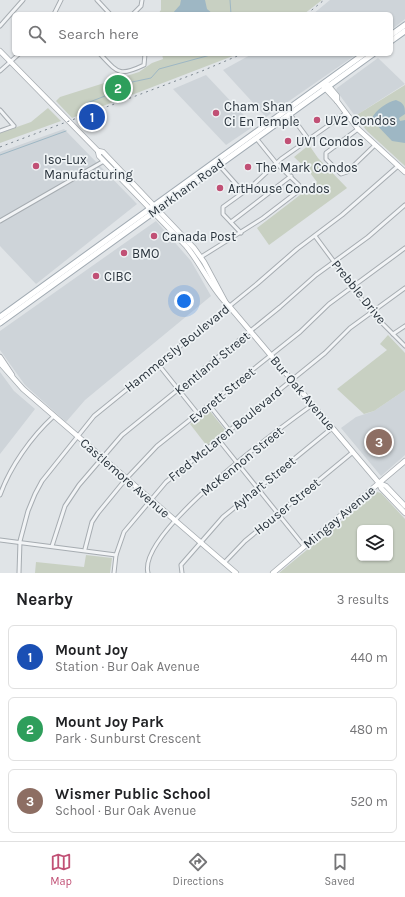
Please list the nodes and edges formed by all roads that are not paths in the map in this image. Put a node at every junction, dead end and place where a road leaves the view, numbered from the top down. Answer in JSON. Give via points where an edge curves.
{"nodes":[{"id":1,"x":23,"y":0,"type":"edge"},
{"id":2,"x":61,"y":0,"type":"edge"},
{"id":3,"x":97,"y":0,"type":"edge"},
{"id":4,"x":142,"y":0,"type":"edge"},
{"id":5,"x":12,"y":12,"type":"edge"},
{"id":6,"x":12,"y":12,"type":"edge"},
{"id":7,"x":55,"y":12,"type":"edge"},
{"id":8,"x":108,"y":12,"type":"edge"},
{"id":9,"x":135,"y":12,"type":"edge"},
{"id":10,"x":405,"y":25,"type":"edge"},
{"id":11,"x":0,"y":26,"type":"edge"},
{"id":12,"x":405,"y":31,"type":"edge"},
{"id":13,"x":393,"y":34,"type":"edge"},
{"id":14,"x":393,"y":40,"type":"edge"},
{"id":15,"x":0,"y":50,"type":"edge"},
{"id":16,"x":16,"y":56,"type":"edge"},
{"id":17,"x":102,"y":56,"type":"edge"},
{"id":18,"x":145,"y":56,"type":"edge"},
{"id":19,"x":361,"y":56,"type":"edge"},
{"id":20,"x":370,"y":56,"type":"edge"},
{"id":21,"x":11,"y":61,"type":"junction"},
{"id":22,"x":0,"y":71,"type":"edge"},
{"id":23,"x":325,"y":85,"type":"junction"},
{"id":24,"x":0,"y":110,"type":"edge"},
{"id":25,"x":346,"y":113,"type":"junction"},
{"id":26,"x":289,"y":114,"type":"junction"},
{"id":27,"x":358,"y":129,"type":"junction"},
{"id":28,"x":0,"y":131,"type":"edge"},
{"id":29,"x":254,"y":135,"type":"junction"},
{"id":30,"x":309,"y":140,"type":"junction"},
{"id":31,"x":375,"y":145,"type":"junction"},
{"id":32,"x":98,"y":151,"type":"junction"},
{"id":33,"x":110,"y":159,"type":"junction"},
{"id":34,"x":105,"y":161,"type":"junction"},
{"id":35,"x":218,"y":164,"type":"junction"},
{"id":36,"x":278,"y":164,"type":"junction"},
{"id":37,"x":398,"y":166,"type":"junction"},
{"id":38,"x":405,"y":172,"type":"edge"},
{"id":39,"x":291,"y":176,"type":"junction"},
{"id":40,"x":243,"y":192,"type":"junction"},
{"id":41,"x":405,"y":205,"type":"edge"},
{"id":42,"x":153,"y":209,"type":"junction"},
{"id":43,"x":0,"y":221,"type":"edge"},
{"id":44,"x":231,"y":222,"type":"junction"},
{"id":45,"x":241,"y":233,"type":"junction"},
{"id":46,"x":315,"y":236,"type":"junction"},
{"id":47,"x":405,"y":248,"type":"edge"},
{"id":48,"x":201,"y":257,"type":"junction"},
{"id":49,"x":334,"y":262,"type":"junction"},
{"id":50,"x":352,"y":287,"type":"junction"},
{"id":51,"x":405,"y":288,"type":"edge"},
{"id":52,"x":227,"y":305,"type":"junction"},
{"id":53,"x":372,"y":313,"type":"junction"},
{"id":54,"x":0,"y":317,"type":"edge"},
{"id":55,"x":0,"y":323,"type":"edge"},
{"id":56,"x":405,"y":326,"type":"edge"},
{"id":57,"x":251,"y":332,"type":"junction"},
{"id":58,"x":393,"y":334,"type":"junction"},
{"id":59,"x":405,"y":346,"type":"edge"},
{"id":60,"x":271,"y":356,"type":"junction"},
{"id":61,"x":0,"y":357,"type":"edge"},
{"id":62,"x":0,"y":363,"type":"edge"},
{"id":63,"x":158,"y":364,"type":"junction"},
{"id":64,"x":291,"y":380,"type":"junction"},
{"id":65,"x":16,"y":382,"type":"junction"},
{"id":66,"x":179,"y":390,"type":"junction"},
{"id":67,"x":312,"y":405,"type":"junction"},
{"id":68,"x":210,"y":406,"type":"junction"},
{"id":69,"x":198,"y":414,"type":"junction"},
{"id":70,"x":54,"y":416,"type":"junction"},
{"id":71,"x":332,"y":428,"type":"junction"},
{"id":72,"x":229,"y":430,"type":"junction"},
{"id":73,"x":77,"y":437,"type":"junction"},
{"id":74,"x":218,"y":439,"type":"junction"},
{"id":75,"x":353,"y":452,"type":"junction"},
{"id":76,"x":102,"y":459,"type":"junction"},
{"id":77,"x":405,"y":461,"type":"edge"},
{"id":78,"x":238,"y":464,"type":"junction"},
{"id":79,"x":126,"y":480,"type":"junction"},
{"id":80,"x":379,"y":483,"type":"junction"},
{"id":81,"x":257,"y":488,"type":"junction"},
{"id":82,"x":0,"y":495,"type":"edge"},
{"id":83,"x":151,"y":500,"type":"junction"},
{"id":84,"x":405,"y":506,"type":"edge"},
{"id":85,"x":278,"y":513,"type":"junction"},
{"id":86,"x":405,"y":513,"type":"edge"},
{"id":87,"x":176,"y":521,"type":"junction"},
{"id":88,"x":0,"y":540,"type":"edge"},
{"id":89,"x":20,"y":541,"type":"junction"},
{"id":90,"x":200,"y":543,"type":"junction"},
{"id":91,"x":52,"y":546,"type":"junction"},
{"id":92,"x":304,"y":546,"type":"junction"},
{"id":93,"x":85,"y":550,"type":"junction"},
{"id":94,"x":116,"y":555,"type":"junction"},
{"id":95,"x":224,"y":563,"type":"junction"},
{"id":96,"x":19,"y":573,"type":"edge"},
{"id":97,"x":114,"y":573,"type":"edge"},
{"id":98,"x":148,"y":573,"type":"edge"},
{"id":99,"x":182,"y":573,"type":"edge"},
{"id":100,"x":236,"y":573,"type":"edge"},
{"id":101,"x":272,"y":573,"type":"edge"}],
"edges":[{"from":1,"to":5,"type":"street"},
{"from":2,"to":7,"type":"street"},
{"from":3,"to":8,"type":"street"},
{"from":4,"to":9,"type":"street","via":[[141,6]]},
{"from":6,"to":11,"type":"street"},
{"from":10,"to":13,"type":"main road"},
{"from":12,"to":14,"type":"main road"},
{"from":15,"to":21,"type":"street","name":"Bur Oak Avenue"},
{"from":16,"to":21,"type":"street"},
{"from":17,"to":18,"type":"street","via":[[116,71],[122,73],[144,65]]},
{"from":19,"to":23,"type":"main road","name":"Markham Road"},
{"from":20,"to":23,"type":"main road","name":"Markham Road"},
{"from":21,"to":22,"type":"street"},
{"from":21,"to":32,"type":"street","name":"Bur Oak Avenue"},
{"from":23,"to":25,"type":"street"},
{"from":23,"to":26,"type":"main road","name":"Markham Road"},
{"from":23,"to":29,"type":"main road","name":"Markham Road"},
{"from":24,"to":28,"type":"street","via":[[14,126]]},
{"from":25,"to":27,"type":"street"},
{"from":25,"to":30,"type":"street"},
{"from":26,"to":29,"type":"main road","name":"Markham Road"},
{"from":26,"to":30,"type":"street"},
{"from":27,"to":31,"type":"street"},
{"from":27,"to":31,"type":"street","via":[[326,153],[326,159],[341,174],[347,172]]},
{"from":29,"to":35,"type":"main road","name":"Markham Road"},
{"from":29,"to":36,"type":"street"},
{"from":29,"to":42,"type":"main road","name":"Markham Road"},
{"from":30,"to":36,"type":"street"},
{"from":31,"to":37,"type":"street"},
{"from":32,"to":33,"type":"street","name":"Bur Oak Avenue"},
{"from":32,"to":34,"type":"street","name":"Bur Oak Avenue"},
{"from":33,"to":34,"type":"street"},
{"from":33,"to":42,"type":"street","name":"Bur Oak Avenue"},
{"from":34,"to":42,"type":"street","name":"Bur Oak Avenue"},
{"from":34,"to":43,"type":"street"},
{"from":35,"to":40,"type":"street"},
{"from":35,"to":42,"type":"main road","name":"Markham Road"},
{"from":36,"to":39,"type":"street"},
{"from":36,"to":40,"type":"street"},
{"from":37,"to":38,"type":"street"},
{"from":37,"to":46,"type":"street","name":"Hammersly Boulevard"},
{"from":39,"to":44,"type":"street"},
{"from":39,"to":45,"type":"street","via":[[299,185],[297,192]]},
{"from":40,"to":44,"type":"street","via":[[223,207],[223,214]]},
{"from":41,"to":49,"type":"street","name":"Kentland Street"},
{"from":42,"to":48,"type":"street","name":"Bur Oak Avenue"},
{"from":42,"to":52,"type":"street","name":"Bur Oak Avenue","via":[[197,260],[214,290]]},
{"from":42,"to":54,"type":"main road","name":"Markham Road"},
{"from":42,"to":55,"type":"main road","name":"Markham Road"},
{"from":44,"to":45,"type":"street"},
{"from":45,"to":48,"type":"street"},
{"from":46,"to":49,"type":"street","name":"Prebble Drive"},
{"from":46,"to":52,"type":"street","name":"Hammersly Boulevard"},
{"from":47,"to":50,"type":"street","name":"Everett Street"},
{"from":48,"to":52,"type":"street","name":"Bur Oak Avenue"},
{"from":49,"to":50,"type":"street","name":"Prebble Drive"},
{"from":49,"to":57,"type":"street","name":"Kentland Street","via":[[306,282]]},
{"from":50,"to":53,"type":"street","name":"Prebble Drive"},
{"from":50,"to":60,"type":"street","name":"Everett Street"},
{"from":51,"to":53,"type":"street","name":"Fred McLaren Boulevard"},
{"from":52,"to":57,"type":"street","name":"Bur Oak Avenue"},
{"from":52,"to":63,"type":"street","name":"Hammersly Boulevard"},
{"from":53,"to":58,"type":"street","name":"Prebble Drive"},
{"from":53,"to":64,"type":"street","name":"Fred McLaren Boulevard","via":[[350,328],[325,354]]},
{"from":56,"to":58,"type":"street"},
{"from":57,"to":60,"type":"street","name":"Bur Oak Avenue"},
{"from":57,"to":66,"type":"street","name":"Kentland Street"},
{"from":58,"to":59,"type":"street","name":"Prebble Drive"},
{"from":60,"to":64,"type":"street","name":"Bur Oak Avenue"},
{"from":60,"to":68,"type":"street","name":"Everett Street"},
{"from":61,"to":65,"type":"street","name":"Castlemore Avenue"},
{"from":62,"to":65,"type":"street","name":"Castlemore Avenue"},
{"from":63,"to":66,"type":"street"},
{"from":63,"to":73,"type":"street","name":"Hammersly Boulevard","via":[[99,411]]},
{"from":64,"to":67,"type":"street","name":"Bur Oak Avenue"},
{"from":64,"to":72,"type":"street","name":"Fred McLaren Boulevard"},
{"from":65,"to":70,"type":"street","name":"Castlemore Avenue"},
{"from":66,"to":69,"type":"street"},
{"from":66,"to":76,"type":"street","name":"Kentland Street","via":[[122,435]]},
{"from":67,"to":71,"type":"street","name":"Bur Oak Avenue"},
{"from":67,"to":78,"type":"street","name":"McKennon Street"},
{"from":68,"to":69,"type":"street","name":"Everett Street"},
{"from":68,"to":72,"type":"street"},
{"from":69,"to":79,"type":"street","name":"Everett Street","via":[[157,446]]},
{"from":70,"to":73,"type":"street","name":"Castlemore Avenue"},
{"from":70,"to":82,"type":"street","via":[[11,471]]},
{"from":71,"to":75,"type":"street","name":"Bur Oak Avenue"},
{"from":71,"to":81,"type":"street","name":"Ayhart Street"},
{"from":72,"to":74,"type":"street","name":"Fred McLaren Boulevard"},
{"from":73,"to":76,"type":"street","name":"Castlemore Avenue"},
{"from":73,"to":89,"type":"street","name":"Hammersly Boulevard","via":[[42,481],[28,511]]},
{"from":74,"to":78,"type":"street"},
{"from":74,"to":83,"type":"street","name":"Fred McLaren Boulevard","via":[[166,482]]},
{"from":75,"to":80,"type":"street","name":"Bur Oak Avenue"},
{"from":75,"to":85,"type":"street","name":"Houser Street"},
{"from":76,"to":79,"type":"street","name":"Castlemore Avenue"},
{"from":76,"to":91,"type":"street","name":"Kentland Street","via":[[65,506]]},
{"from":77,"to":80,"type":"street","name":"Mingay Avenue"},
{"from":78,"to":81,"type":"street"},
{"from":78,"to":87,"type":"street","name":"McKennon Street","via":[[202,492]]},
{"from":79,"to":83,"type":"street","name":"Castlemore Avenue"},
{"from":79,"to":93,"type":"street","name":"Everett Street","via":[[92,522]]},
{"from":80,"to":84,"type":"street","name":"Bur Oak Avenue","via":[[386,486]]},
{"from":80,"to":86,"type":"street","name":"Bur Oak Avenue"},
{"from":80,"to":92,"type":"street","name":"Mingay Avenue"},
{"from":81,"to":85,"type":"street"},
{"from":81,"to":90,"type":"street","name":"Ayhart Street"},
{"from":83,"to":87,"type":"street","name":"Castlemore Avenue"},
{"from":83,"to":94,"type":"street","name":"Fred McLaren Boulevard","via":[[124,532]]},
{"from":85,"to":92,"type":"street"},
{"from":85,"to":95,"type":"street","name":"Houser Street"},
{"from":87,"to":90,"type":"street","name":"Castlemore Avenue"},
{"from":87,"to":98,"type":"street","name":"McKennon Street","via":[[151,551]]},
{"from":88,"to":89,"type":"street"},
{"from":89,"to":91,"type":"street"},
{"from":89,"to":96,"type":"street","name":"Hammersly Boulevard"},
{"from":90,"to":95,"type":"street","name":"Castlemore Avenue"},
{"from":90,"to":99,"type":"street","name":"Ayhart Street","via":[[181,565]]},
{"from":91,"to":93,"type":"street"},
{"from":92,"to":101,"type":"street","name":"Mingay Avenue"},
{"from":93,"to":94,"type":"street"},
{"from":94,"to":97,"type":"street","name":"Fred McLaren Boulevard"},
{"from":95,"to":100,"type":"street","name":"Castlemore Avenue"}]}
